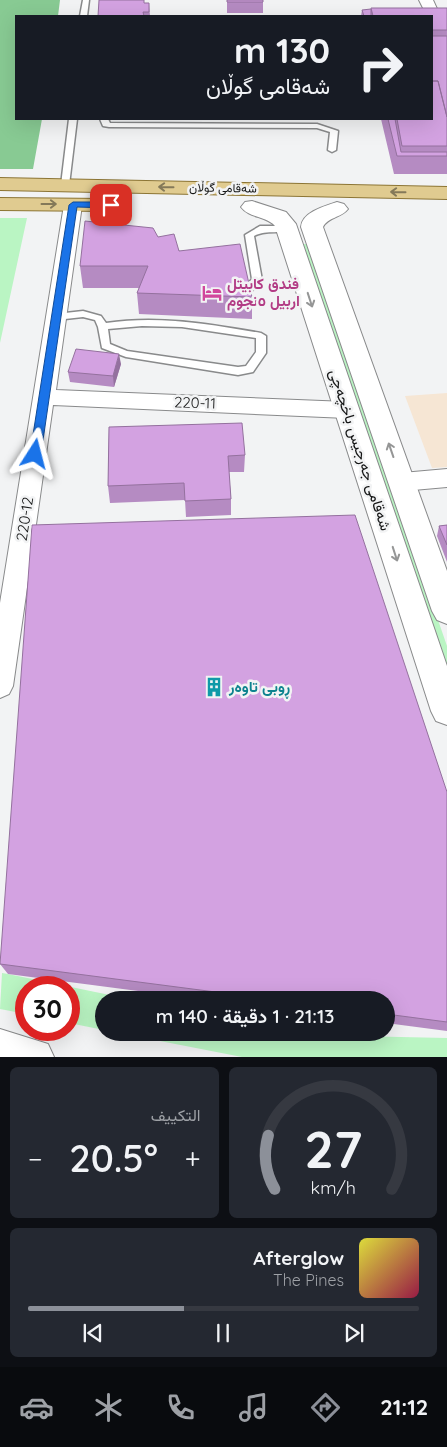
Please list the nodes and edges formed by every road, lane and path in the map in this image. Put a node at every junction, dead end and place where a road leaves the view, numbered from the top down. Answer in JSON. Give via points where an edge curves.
{"nodes":[{"id":1,"x":86,"y":0,"type":"edge"},
{"id":2,"x":426,"y":0,"type":"edge"},
{"id":3,"x":84,"y":15,"type":"edge"},
{"id":4,"x":447,"y":19,"type":"edge"},
{"id":5,"x":73,"y":120,"type":"edge"},
{"id":6,"x":104,"y":120,"type":"edge"},
{"id":7,"x":332,"y":150,"type":"dead end"},
{"id":8,"x":0,"y":184,"type":"edge"},
{"id":9,"x":447,"y":192,"type":"edge"},
{"id":10,"x":69,"y":195,"type":"junction"},
{"id":11,"x":0,"y":204,"type":"edge"},
{"id":12,"x":252,"y":207,"type":"junction"},
{"id":13,"x":337,"y":208,"type":"junction"},
{"id":14,"x":447,"y":211,"type":"edge"},
{"id":15,"x":290,"y":238,"type":"junction"},
{"id":16,"x":319,"y":246,"type":"junction"},
{"id":17,"x":247,"y":291,"type":"edge"},
{"id":18,"x":56,"y":317,"type":"junction"},
{"id":19,"x":103,"y":327,"type":"junction"},
{"id":20,"x":44,"y":397,"type":"junction"},
{"id":21,"x":347,"y":410,"type":"junction"},
{"id":22,"x":447,"y":478,"type":"edge"},
{"id":23,"x":402,"y":482,"type":"junction"},
{"id":24,"x":447,"y":611,"type":"edge"},
{"id":25,"x":0,"y":686,"type":"edge"},
{"id":26,"x":447,"y":711,"type":"edge"},
{"id":27,"x":0,"y":1048,"type":"edge"},
{"id":28,"x":35,"y":1057,"type":"edge"}],
"edges":[{"from":1,"to":3,"type":"lane"},
{"from":2,"to":4,"type":"street","via":[[434,16]]},
{"from":5,"to":10,"type":"lane"},
{"from":6,"to":7,"type":"lane","via":[[109,125],[317,126],[334,132]]},
{"from":8,"to":10,"type":"main road","name":"شەقامی گوڵان"},
{"from":9,"to":10,"type":"main road","name":"شەقامی گوڵان","one_way":true},
{"from":11,"to":10,"type":"main road","name":"شەقامی گوڵان","one_way":true},
{"from":10,"to":12,"type":"main road","name":"شەقامی گوڵان"},
{"from":10,"to":18,"type":"street","name":"220-12"},
{"from":12,"to":13,"type":"main road","name":"شەقامی گوڵان"},
{"from":12,"to":15,"type":"street","via":[[279,217]]},
{"from":13,"to":14,"type":"main road","name":"شەقامی گوڵان"},
{"from":13,"to":16,"type":"street","name":"شەقامی جەرجیس باخچەچی","via":[[312,223]]},
{"from":15,"to":16,"type":"street","via":[[293,242],[301,237]]},
{"from":15,"to":17,"type":"lane","via":[[260,229],[249,235],[257,280]]},
{"from":15,"to":21,"type":"street","name":"شەقامی جەرجیس باخچەچی","one_way":true},
{"from":23,"to":16,"type":"street","name":"شەقامی جەرجیس باخچەچی","one_way":true},
{"from":18,"to":19,"type":"lane","via":[[82,314],[98,318]]},
{"from":18,"to":20,"type":"street","name":"220-12"},
{"from":19,"to":19,"type":"lane","via":[[105,346],[126,354],[238,371],[249,369],[261,354],[261,336],[252,334],[165,322],[124,322]]},
{"from":20,"to":21,"type":"street","name":"220-11"},
{"from":20,"to":25,"type":"street","name":"220-12"},
{"from":21,"to":26,"type":"street","name":"شەقامی جەرجیس باخچەچی","one_way":true},
{"from":22,"to":23,"type":"street"},
{"from":23,"to":24,"type":"street","name":"شەقامی جەرجیس باخچەچی"},
{"from":27,"to":28,"type":"street"}]}
